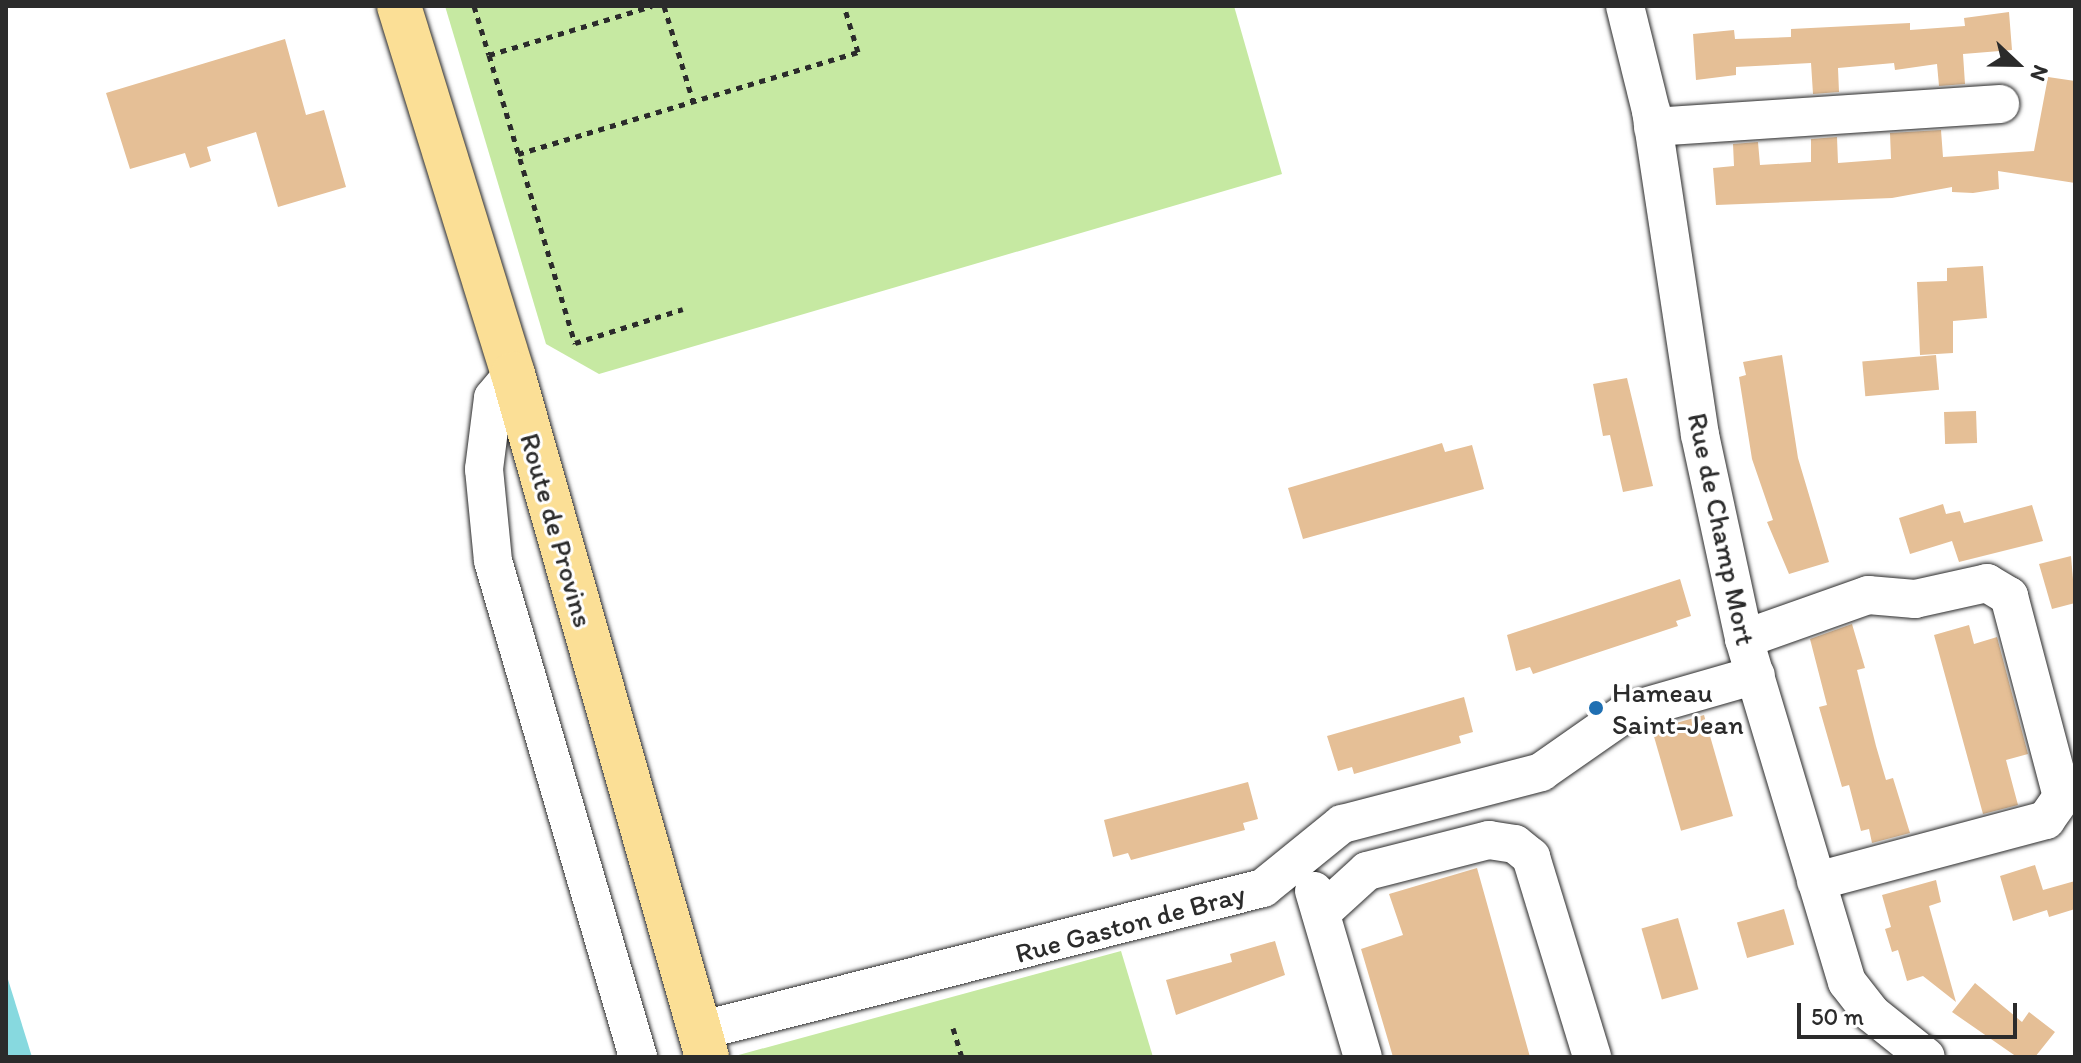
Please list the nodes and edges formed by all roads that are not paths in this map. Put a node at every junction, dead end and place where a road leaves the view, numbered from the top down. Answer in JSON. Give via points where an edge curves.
{"nodes":[{"id":1,"x":399,"y":6,"type":"edge"},
{"id":2,"x":1625,"y":6,"type":"edge"},
{"id":3,"x":2000,"y":104,"type":"dead end"},
{"id":4,"x":1653,"y":127,"type":"junction"},
{"id":5,"x":513,"y":374,"type":"junction"},
{"id":6,"x":1744,"y":639,"type":"junction"},
{"id":7,"x":1756,"y":675,"type":"junction"},
{"id":8,"x":1304,"y":858,"type":"junction"},
{"id":9,"x":1816,"y":881,"type":"junction"},
{"id":10,"x":1321,"y":913,"type":"junction"},
{"id":11,"x":703,"y":1044,"type":"edge"},
{"id":12,"x":638,"y":1057,"type":"edge"},
{"id":13,"x":1363,"y":1057,"type":"edge"},
{"id":14,"x":1592,"y":1057,"type":"edge"},
{"id":15,"x":1926,"y":1057,"type":"edge"}],
"edges":[{"from":1,"to":5,"type":"main road","name":"Route de Provins"},
{"from":2,"to":4,"type":"street","name":"Rue de Champ Mort"},
{"from":3,"to":4,"type":"street"},
{"from":4,"to":6,"type":"street","name":"Rue de Champ Mort","via":[[1700,435]]},
{"from":5,"to":11,"type":"main road","name":"Route de Provins"},
{"from":5,"to":12,"type":"street","via":[[493,398],[484,469],[493,561]]},
{"from":6,"to":7,"type":"street","name":"Rue de Champ Mort"},
{"from":6,"to":9,"type":"street","via":[[1868,595],[1915,599],[1987,583],[2009,596],[2062,797],[2046,820]]},
{"from":7,"to":8,"type":"street","name":"Rue Gaston de Bray","via":[[1627,712],[1541,772],[1342,824]]},
{"from":7,"to":9,"type":"street","name":"Rue de Champ Mort"},
{"from":8,"to":10,"type":"street"},
{"from":8,"to":11,"type":"street","name":"Rue Gaston de Bray","via":[[1263,888]]},
{"from":9,"to":15,"type":"street","name":"Rue de Champ Mort","via":[[1847,982],[1871,1013]]},
{"from":10,"to":13,"type":"street"},
{"from":10,"to":14,"type":"street","via":[[1367,871],[1489,840],[1515,844],[1531,857]]}]}
